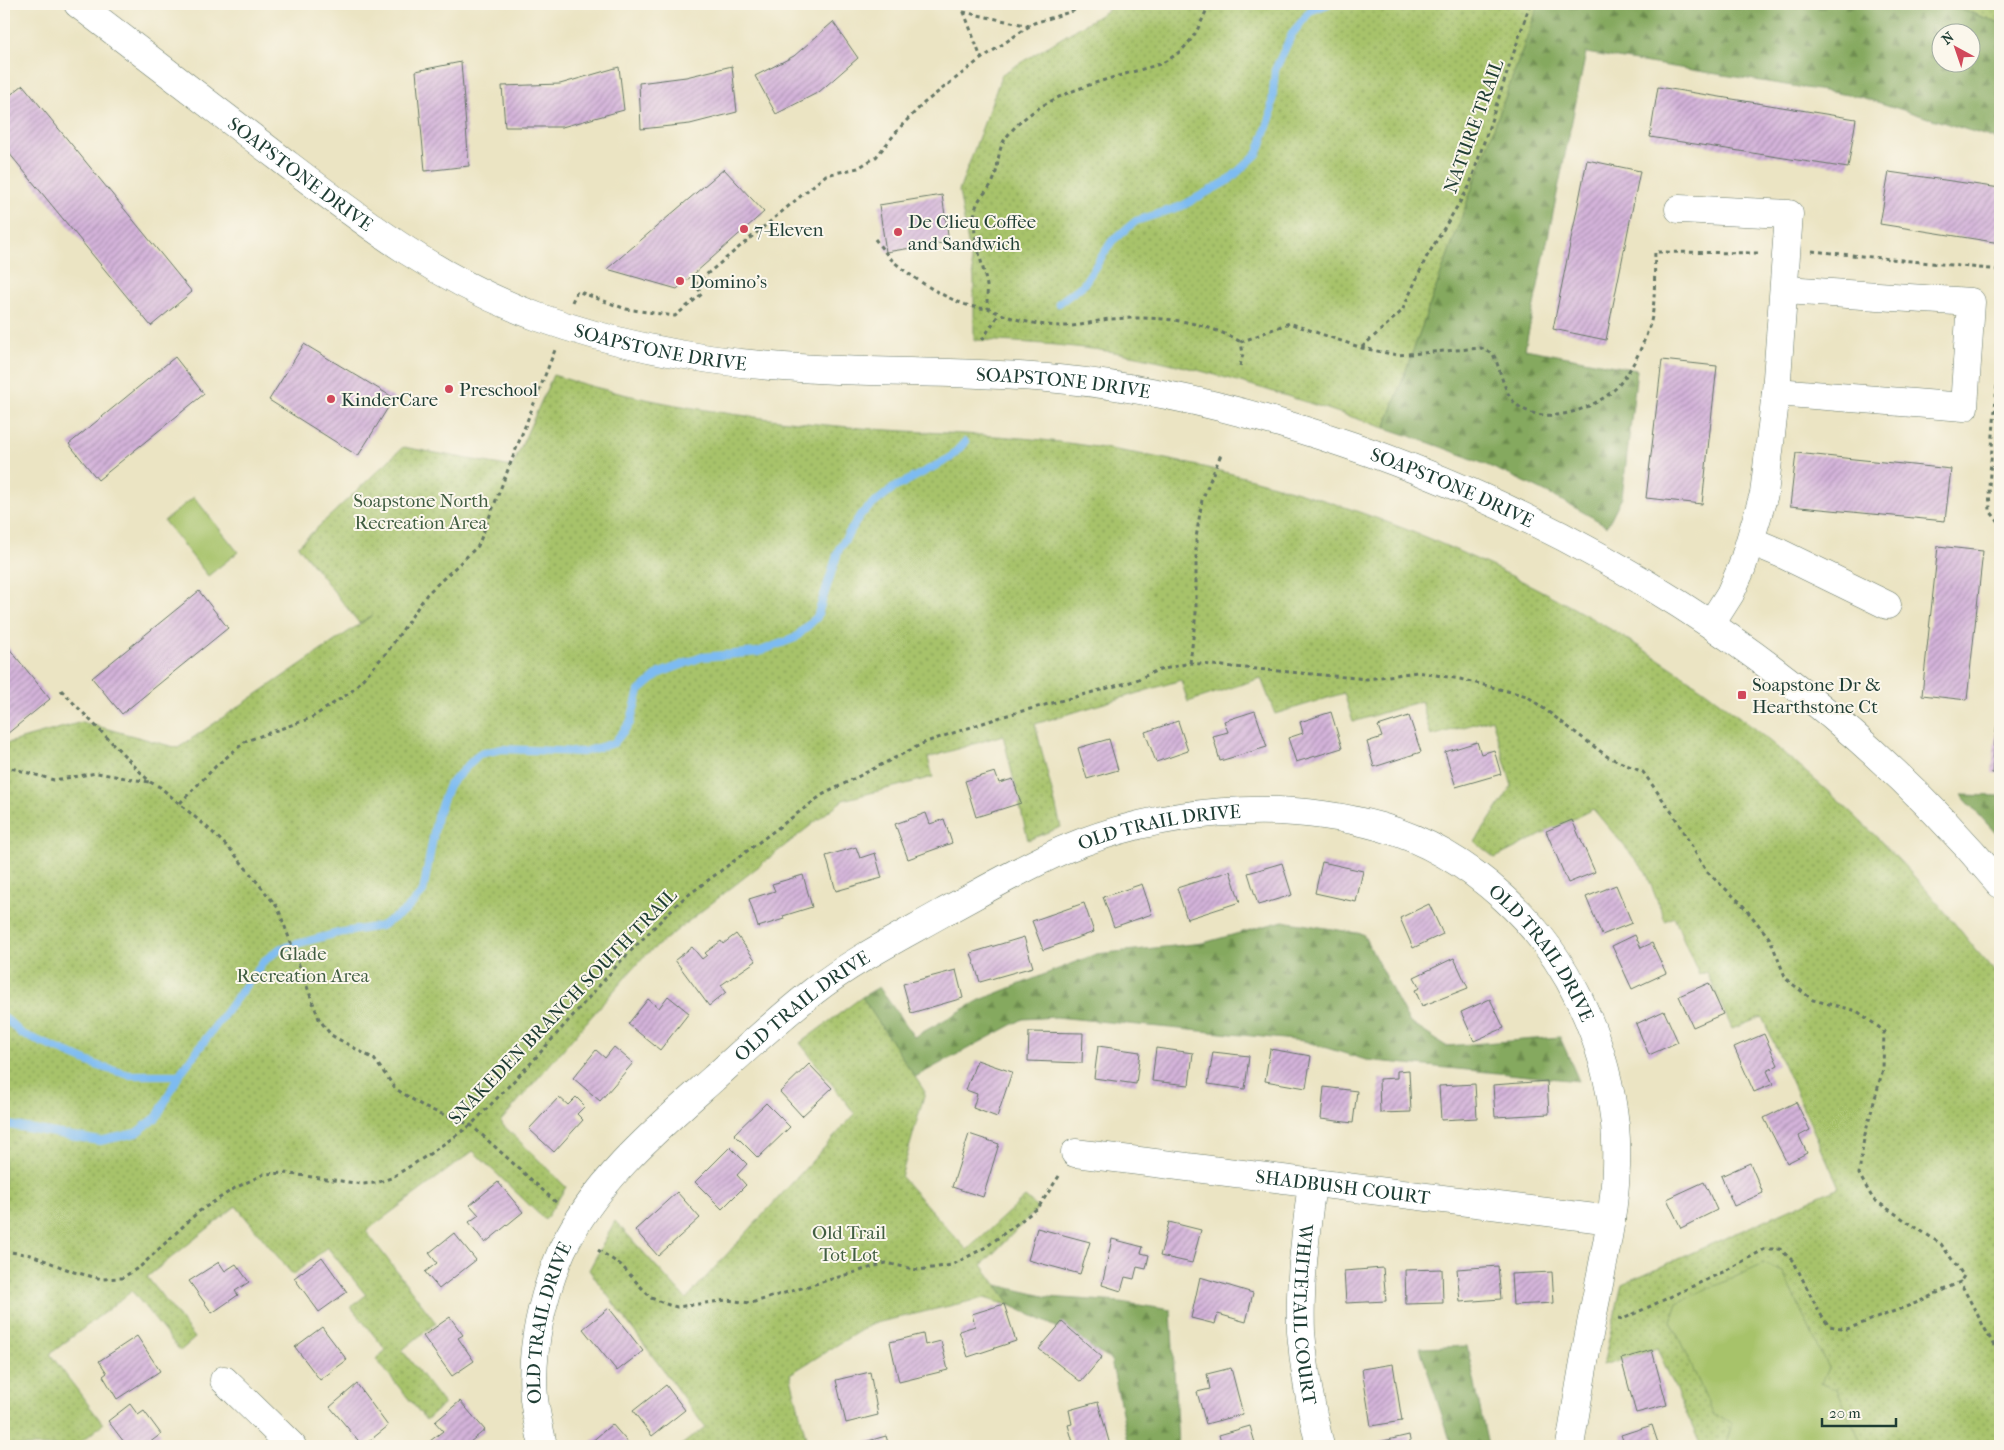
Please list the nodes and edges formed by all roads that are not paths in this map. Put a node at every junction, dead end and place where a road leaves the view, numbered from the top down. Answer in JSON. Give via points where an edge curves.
{"nodes":[{"id":1,"x":78,"y":4,"type":"edge"},
{"id":2,"x":1679,"y":209,"type":"dead end"},
{"id":3,"x":1785,"y":290,"type":"junction"},
{"id":4,"x":1776,"y":392,"type":"junction"},
{"id":5,"x":1751,"y":541,"type":"junction"},
{"id":6,"x":1887,"y":605,"type":"dead end"},
{"id":7,"x":1711,"y":624,"type":"junction"},
{"id":8,"x":2000,"y":884,"type":"edge"},
{"id":9,"x":1075,"y":1153,"type":"road end"},
{"id":10,"x":1312,"y":1183,"type":"junction"},
{"id":11,"x":1611,"y":1220,"type":"junction"},
{"id":12,"x":224,"y":1380,"type":"dead end"},
{"id":13,"x":292,"y":1446,"type":"edge"},
{"id":14,"x":543,"y":1446,"type":"edge"},
{"id":15,"x":1320,"y":1446,"type":"edge"},
{"id":16,"x":1570,"y":1446,"type":"edge"}],
"edges":[{"from":1,"to":7,"type":"street","name":"SOAPSTONE DRIVE","via":[[400,248],[484,295],[563,325],[627,344],[706,359],[784,367],[1055,378],[1161,394],[1250,414],[1379,456],[1508,509],[1590,551]]},
{"from":2,"to":3,"type":"street","via":[[1789,214]]},
{"from":3,"to":4,"type":"street"},
{"from":3,"to":4,"type":"street","via":[[1972,302],[1964,407]]},
{"from":4,"to":5,"type":"street","via":[[1764,494]]},
{"from":5,"to":6,"type":"street"},
{"from":5,"to":7,"type":"street","via":[[1730,594]]},
{"from":7,"to":8,"type":"street","name":"SOAPSTONE DRIVE","via":[[1828,713],[1900,777]]},
{"from":9,"to":10,"type":"street","name":"SHADBUSH COURT"},
{"from":10,"to":11,"type":"street","name":"SHADBUSH COURT"},
{"from":10,"to":15,"type":"street","name":"WHITETAIL COURT","via":[[1302,1278],[1302,1332],[1308,1390]]},
{"from":11,"to":14,"type":"street","name":"OLD TRAIL DRIVE","via":[[1615,1126],[1607,1080],[1592,1029],[1550,949],[1520,913],[1488,883],[1417,840],[1382,827],[1332,817],[1278,812],[1222,813],[1167,820],[1065,849],[1014,873],[865,956],[817,988],[770,1027],[627,1159],[577,1224],[563,1249],[542,1308],[534,1399]]},
{"from":11,"to":16,"type":"street","name":"OLD TRAIL DRIVE"},
{"from":12,"to":13,"type":"street"}]}
